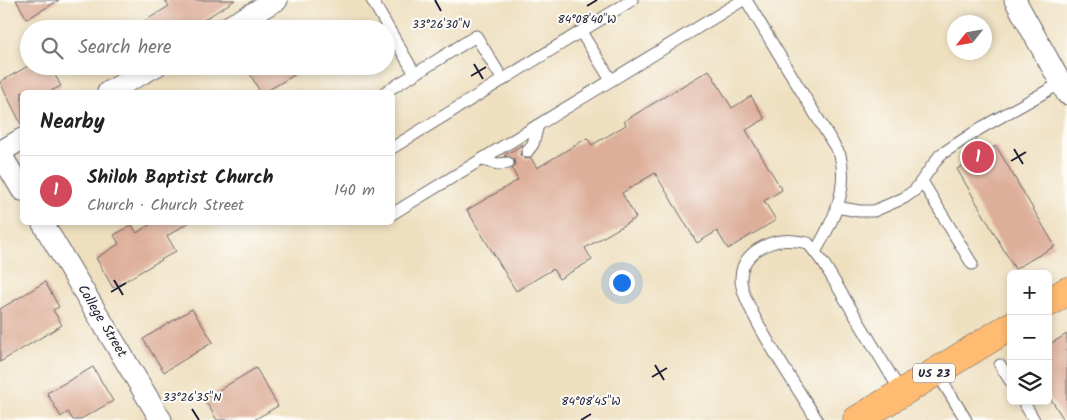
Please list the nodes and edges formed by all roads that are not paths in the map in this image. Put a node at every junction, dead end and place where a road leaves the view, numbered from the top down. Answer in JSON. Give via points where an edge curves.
{"nodes":[{"id":1,"x":277,"y":0,"type":"edge"},
{"id":2,"x":372,"y":0,"type":"edge"},
{"id":3,"x":632,"y":0,"type":"edge"},
{"id":4,"x":744,"y":0,"type":"edge"},
{"id":5,"x":1015,"y":0,"type":"edge"},
{"id":6,"x":240,"y":20,"type":"edge"},
{"id":7,"x":384,"y":20,"type":"edge"},
{"id":8,"x":581,"y":32,"type":"junction"},
{"id":9,"x":395,"y":40,"type":"edge"},
{"id":10,"x":415,"y":74,"type":"junction"},
{"id":11,"x":139,"y":75,"type":"edge"},
{"id":12,"x":503,"y":80,"type":"junction"},
{"id":13,"x":611,"y":80,"type":"junction"},
{"id":14,"x":1064,"y":88,"type":"edge"},
{"id":15,"x":112,"y":90,"type":"edge"},
{"id":16,"x":388,"y":90,"type":"edge"},
{"id":17,"x":538,"y":125,"type":"junction"},
{"id":18,"x":20,"y":140,"type":"edge"},
{"id":19,"x":395,"y":146,"type":"edge"},
{"id":20,"x":0,"y":152,"type":"edge"},
{"id":21,"x":528,"y":152,"type":"dead end"},
{"id":22,"x":482,"y":160,"type":"junction"},
{"id":23,"x":508,"y":163,"type":"dead end"},
{"id":24,"x":922,"y":181,"type":"junction"},
{"id":25,"x":20,"y":187,"type":"edge"},
{"id":26,"x":836,"y":207,"type":"junction"},
{"id":27,"x":395,"y":212,"type":"edge"},
{"id":28,"x":44,"y":225,"type":"edge"},
{"id":29,"x":814,"y":252,"type":"junction"},
{"id":30,"x":972,"y":264,"type":"dead end"},
{"id":31,"x":1007,"y":328,"type":"edge"},
{"id":32,"x":1000,"y":365,"type":"dead end"},
{"id":33,"x":936,"y":371,"type":"junction"},
{"id":34,"x":1007,"y":376,"type":"edge"},
{"id":35,"x":901,"y":392,"type":"junction"},
{"id":36,"x":1025,"y":405,"type":"edge"},
{"id":37,"x":161,"y":420,"type":"edge"},
{"id":38,"x":817,"y":420,"type":"edge"},
{"id":39,"x":857,"y":420,"type":"edge"},
{"id":40,"x":966,"y":420,"type":"edge"},
{"id":41,"x":1034,"y":420,"type":"edge"}],
"edges":[{"from":1,"to":6,"type":"street"},
{"from":2,"to":7,"type":"lane"},
{"from":3,"to":8,"type":"lane"},
{"from":4,"to":13,"type":"lane"},
{"from":4,"to":26,"type":"lane","via":[[840,155],[844,180]]},
{"from":5,"to":14,"type":"street"},
{"from":8,"to":12,"type":"lane"},
{"from":8,"to":13,"type":"lane"},
{"from":9,"to":10,"type":"lane"},
{"from":10,"to":12,"type":"lane","via":[[476,36]]},
{"from":10,"to":16,"type":"lane"},
{"from":11,"to":15,"type":"street"},
{"from":12,"to":19,"type":"lane"},
{"from":13,"to":17,"type":"lane"},
{"from":14,"to":24,"type":"lane","via":[[981,128],[940,155]]},
{"from":17,"to":21,"type":"lane"},
{"from":17,"to":22,"type":"lane"},
{"from":18,"to":20,"type":"street"},
{"from":20,"to":25,"type":"street"},
{"from":22,"to":23,"type":"lane"},
{"from":22,"to":27,"type":"lane"},
{"from":24,"to":26,"type":"lane","via":[[904,198],[874,211]]},
{"from":24,"to":30,"type":"lane"},
{"from":26,"to":29,"type":"lane","via":[[831,224]]},
{"from":28,"to":37,"type":"street","name":"College Street"},
{"from":29,"to":35,"type":"lane"},
{"from":29,"to":38,"type":"lane","via":[[808,243],[795,240],[768,243],[746,260],[741,280],[753,315]]},
{"from":31,"to":33,"type":"main road","number":"US 23"},
{"from":32,"to":34,"type":"lane"},
{"from":33,"to":35,"type":"main road","number":"US 23"},
{"from":33,"to":40,"type":"lane"},
{"from":35,"to":39,"type":"main road","number":"US 23"},
{"from":36,"to":41,"type":"lane"}]}
